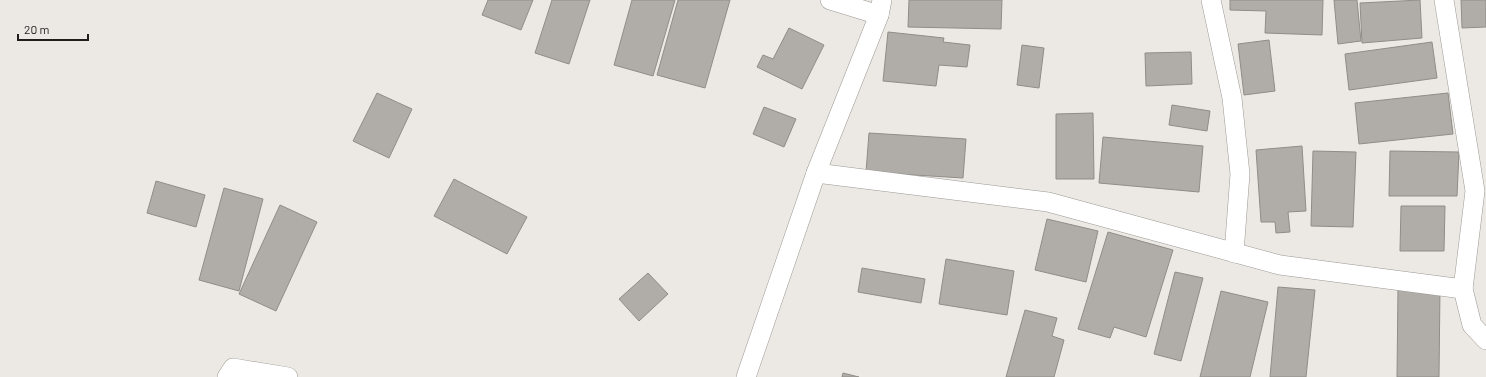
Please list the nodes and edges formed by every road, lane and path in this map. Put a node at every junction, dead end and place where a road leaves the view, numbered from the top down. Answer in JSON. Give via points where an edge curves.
{"nodes":[{"id":1,"x":830,"y":0,"type":"edge"},
{"id":2,"x":1211,"y":0,"type":"edge"},
{"id":3,"x":1444,"y":0,"type":"edge"},
{"id":4,"x":881,"y":7,"type":"edge"},
{"id":5,"x":816,"y":173,"type":"junction"},
{"id":6,"x":1234,"y":253,"type":"junction"},
{"id":7,"x":1464,"y":289,"type":"junction"},
{"id":8,"x":1486,"y":340,"type":"edge"},
{"id":9,"x":227,"y":377,"type":"edge"},
{"id":10,"x":288,"y":377,"type":"edge"},
{"id":11,"x":746,"y":377,"type":"edge"}],
"edges":[{"from":1,"to":4,"type":"street"},
{"from":2,"to":6,"type":"street","via":[[1232,98],[1240,174]]},
{"from":3,"to":7,"type":"street","via":[[1476,191]]},
{"from":4,"to":5,"type":"street"},
{"from":5,"to":6,"type":"street","via":[[1048,202]]},
{"from":5,"to":11,"type":"street"},
{"from":6,"to":7,"type":"street","via":[[1280,265]]},
{"from":7,"to":8,"type":"street","via":[[1472,325]]},
{"from":9,"to":10,"type":"street","via":[[233,368]]}]}
